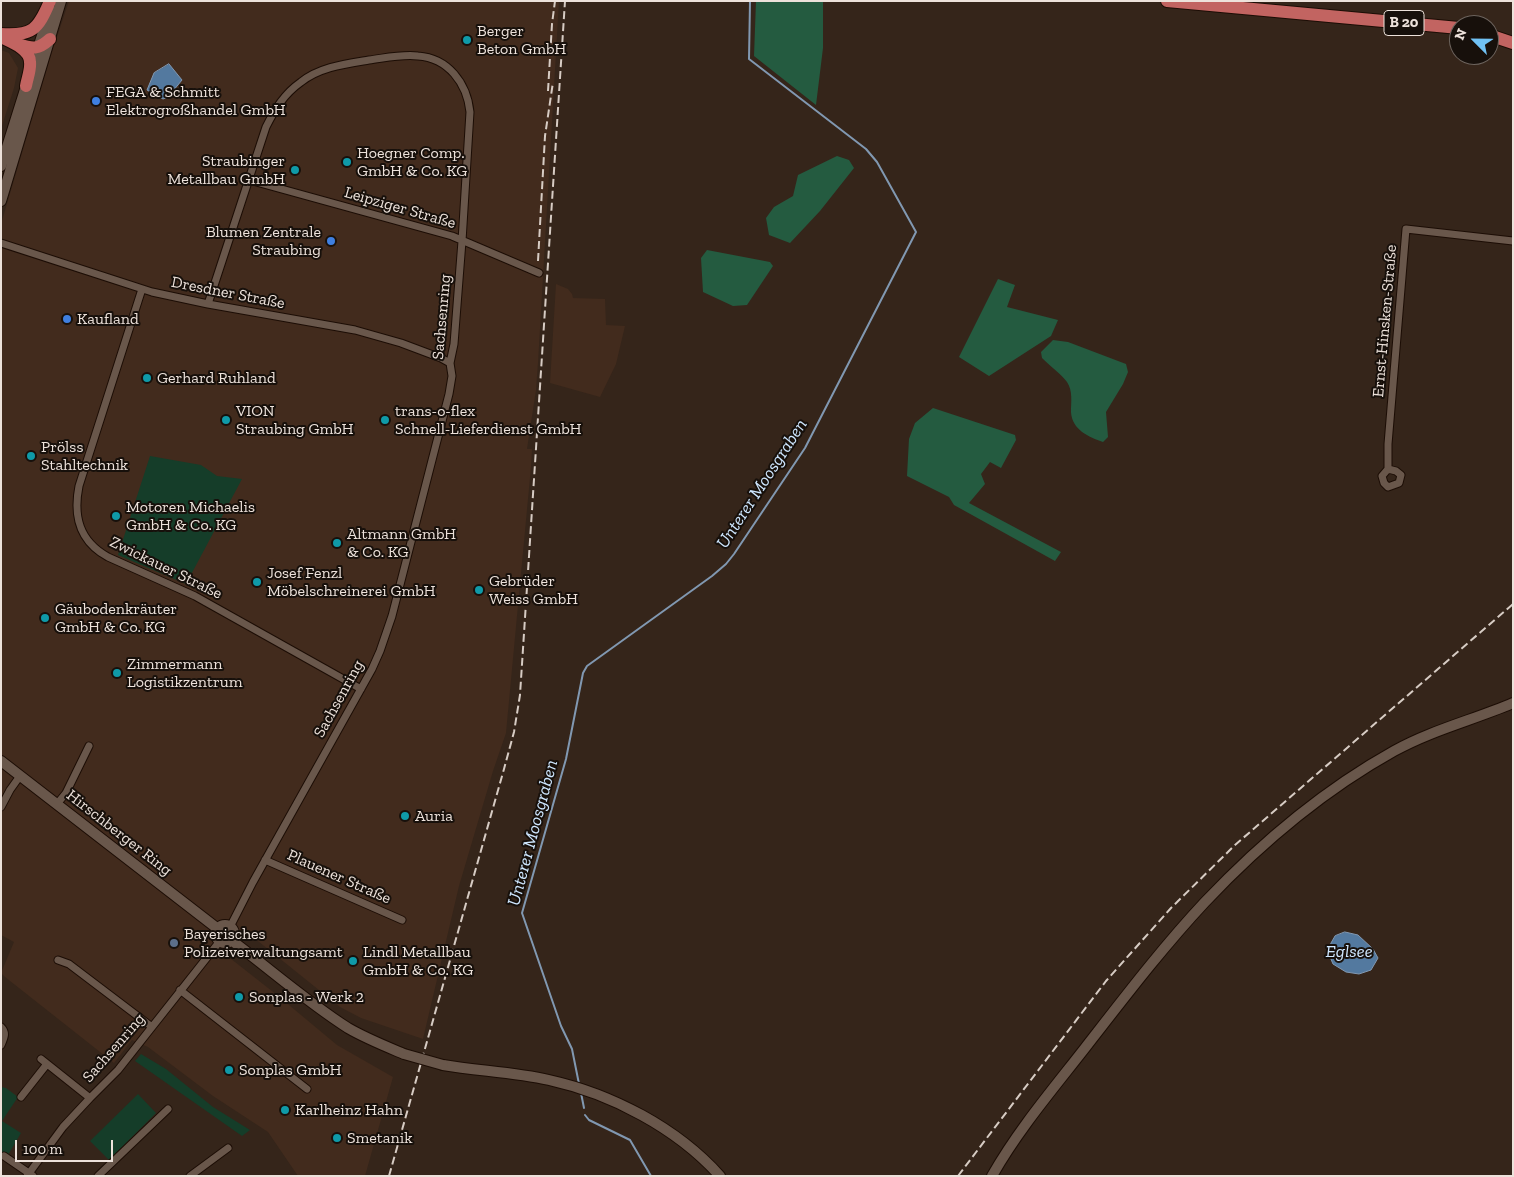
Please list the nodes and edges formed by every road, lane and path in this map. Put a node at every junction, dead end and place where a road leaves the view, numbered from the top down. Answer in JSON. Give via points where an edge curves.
{"nodes":[{"id":1,"x":51,"y":1,"type":"edge"},
{"id":2,"x":61,"y":1,"type":"edge"},
{"id":3,"x":1167,"y":1,"type":"edge"},
{"id":4,"x":1449,"y":27,"type":"edge"},
{"id":5,"x":1499,"y":31,"type":"edge"},
{"id":6,"x":1513,"y":32,"type":"edge"},
{"id":7,"x":1,"y":36,"type":"edge"},
{"id":8,"x":1499,"y":38,"type":"edge"},
{"id":9,"x":14,"y":39,"type":"junction"},
{"id":10,"x":1513,"y":43,"type":"edge"},
{"id":11,"x":43,"y":46,"type":"junction"},
{"id":12,"x":26,"y":86,"type":"junction"},
{"id":13,"x":1,"y":166,"type":"edge"},
{"id":14,"x":249,"y":180,"type":"junction"},
{"id":15,"x":1,"y":200,"type":"edge"},
{"id":16,"x":462,"y":241,"type":"junction"},
{"id":17,"x":1513,"y":241,"type":"edge"},
{"id":18,"x":1,"y":243,"type":"edge"},
{"id":19,"x":539,"y":273,"type":"dead end"},
{"id":20,"x":142,"y":289,"type":"junction"},
{"id":21,"x":208,"y":304,"type":"junction"},
{"id":22,"x":450,"y":363,"type":"junction"},
{"id":23,"x":1388,"y":470,"type":"junction"},
{"id":24,"x":361,"y":689,"type":"junction"},
{"id":25,"x":1513,"y":703,"type":"edge"},
{"id":26,"x":89,"y":746,"type":"dead end"},
{"id":27,"x":1,"y":761,"type":"edge"},
{"id":28,"x":20,"y":776,"type":"junction"},
{"id":29,"x":57,"y":804,"type":"junction"},
{"id":30,"x":1,"y":807,"type":"edge"},
{"id":31,"x":265,"y":860,"type":"junction"},
{"id":32,"x":402,"y":920,"type":"dead end"},
{"id":33,"x":230,"y":927,"type":"junction"},
{"id":34,"x":218,"y":929,"type":"junction"},
{"id":35,"x":232,"y":940,"type":"junction"},
{"id":36,"x":220,"y":941,"type":"junction"},
{"id":37,"x":58,"y":960,"type":"dead end"},
{"id":38,"x":180,"y":990,"type":"junction"},
{"id":39,"x":1,"y":1027,"type":"edge"},
{"id":40,"x":152,"y":1027,"type":"junction"},
{"id":41,"x":1,"y":1045,"type":"edge"},
{"id":42,"x":307,"y":1089,"type":"dead end"},
{"id":43,"x":21,"y":1097,"type":"dead end"},
{"id":44,"x":90,"y":1098,"type":"junction"},
{"id":45,"x":168,"y":1109,"type":"dead end"},
{"id":46,"x":228,"y":1148,"type":"dead end"},
{"id":47,"x":4,"y":1156,"type":"dead end"},
{"id":48,"x":30,"y":1175,"type":"edge"},
{"id":49,"x":98,"y":1176,"type":"edge"},
{"id":50,"x":190,"y":1176,"type":"edge"},
{"id":51,"x":720,"y":1176,"type":"edge"},
{"id":52,"x":992,"y":1176,"type":"edge"}],
"edges":[{"from":1,"to":9,"type":"highway","via":[[34,29]]},
{"from":1,"to":11,"type":"street"},
{"from":2,"to":11,"type":"street"},
{"from":3,"to":4,"type":"highway","number":"B 20"},
{"from":5,"to":6,"type":"highway"},
{"from":7,"to":9,"type":"highway"},
{"from":8,"to":10,"type":"highway"},
{"from":9,"to":11,"type":"highway","via":[[31,48]]},
{"from":9,"to":12,"type":"highway","via":[[29,58]]},
{"from":11,"to":12,"type":"street"},
{"from":11,"to":15,"type":"street"},
{"from":12,"to":13,"type":"street"},
{"from":14,"to":16,"type":"street","name":"Leipziger Straße"},
{"from":14,"to":16,"type":"street","name":"Sachsenring","via":[[266,126],[287,93],[302,81],[317,72],[349,63],[399,56],[425,57],[456,74],[468,100],[470,112]]},
{"from":14,"to":21,"type":"street","name":"Sachsenring"},
{"from":16,"to":19,"type":"street","name":"Leipziger Straße"},
{"from":16,"to":22,"type":"street","name":"Sachsenring"},
{"from":17,"to":23,"type":"street","name":"Ernst-Hinsken-Straße","via":[[1406,229]]},
{"from":18,"to":20,"type":"street","name":"Dresdner Straße"},
{"from":20,"to":21,"type":"street","name":"Dresdner Straße"},
{"from":20,"to":24,"type":"street","name":"Zwickauer Straße","via":[[79,486],[76,507],[83,532],[92,546],[108,557],[196,596]]},
{"from":21,"to":22,"type":"street","name":"Dresdner Straße","via":[[355,330],[401,343]]},
{"from":22,"to":24,"type":"street","name":"Sachsenring","via":[[450,394],[392,616],[380,651]]},
{"from":23,"to":23,"type":"street","name":"Ernst-Hinsken-Straße","via":[[1382,476],[1388,487],[1398,483],[1400,475]]},
{"from":24,"to":31,"type":"street","name":"Sachsenring"},
{"from":25,"to":52,"type":"street","via":[[1429,734],[1395,751],[1335,789],[1277,834],[1206,902],[1159,954],[1037,1110]]},
{"from":26,"to":29,"type":"street","via":[[66,793]]},
{"from":27,"to":28,"type":"street","name":"Hirschberger Ring"},
{"from":28,"to":29,"type":"street","name":"Hirschberger Ring"},
{"from":28,"to":30,"type":"street"},
{"from":29,"to":34,"type":"street","name":"Hirschberger Ring"},
{"from":31,"to":32,"type":"street","name":"Plauener Straße"},
{"from":31,"to":33,"type":"street","name":"Sachsenring"},
{"from":33,"to":34,"type":"street"},
{"from":33,"to":35,"type":"street"},
{"from":34,"to":36,"type":"street","via":[[216,936]]},
{"from":35,"to":36,"type":"street"},
{"from":35,"to":51,"type":"street","bridge":true,"via":[[328,1014],[369,1039],[404,1054],[443,1065],[576,1087],[639,1114],[664,1129]]},
{"from":36,"to":38,"type":"street","name":"Sachsenring"},
{"from":37,"to":40,"type":"street","via":[[70,964]]},
{"from":38,"to":40,"type":"street","name":"Sachsenring"},
{"from":38,"to":42,"type":"street"},
{"from":39,"to":41,"type":"street","via":[[5,1038]]},
{"from":40,"to":44,"type":"street","name":"Sachsenring","via":[[118,1070]]},
{"from":43,"to":44,"type":"street","via":[[44,1061]]},
{"from":44,"to":48,"type":"street","name":"Sachsenring","via":[[63,1127]]},
{"from":45,"to":49,"type":"street"},
{"from":46,"to":50,"type":"street"},
{"from":47,"to":48,"type":"street"}]}
